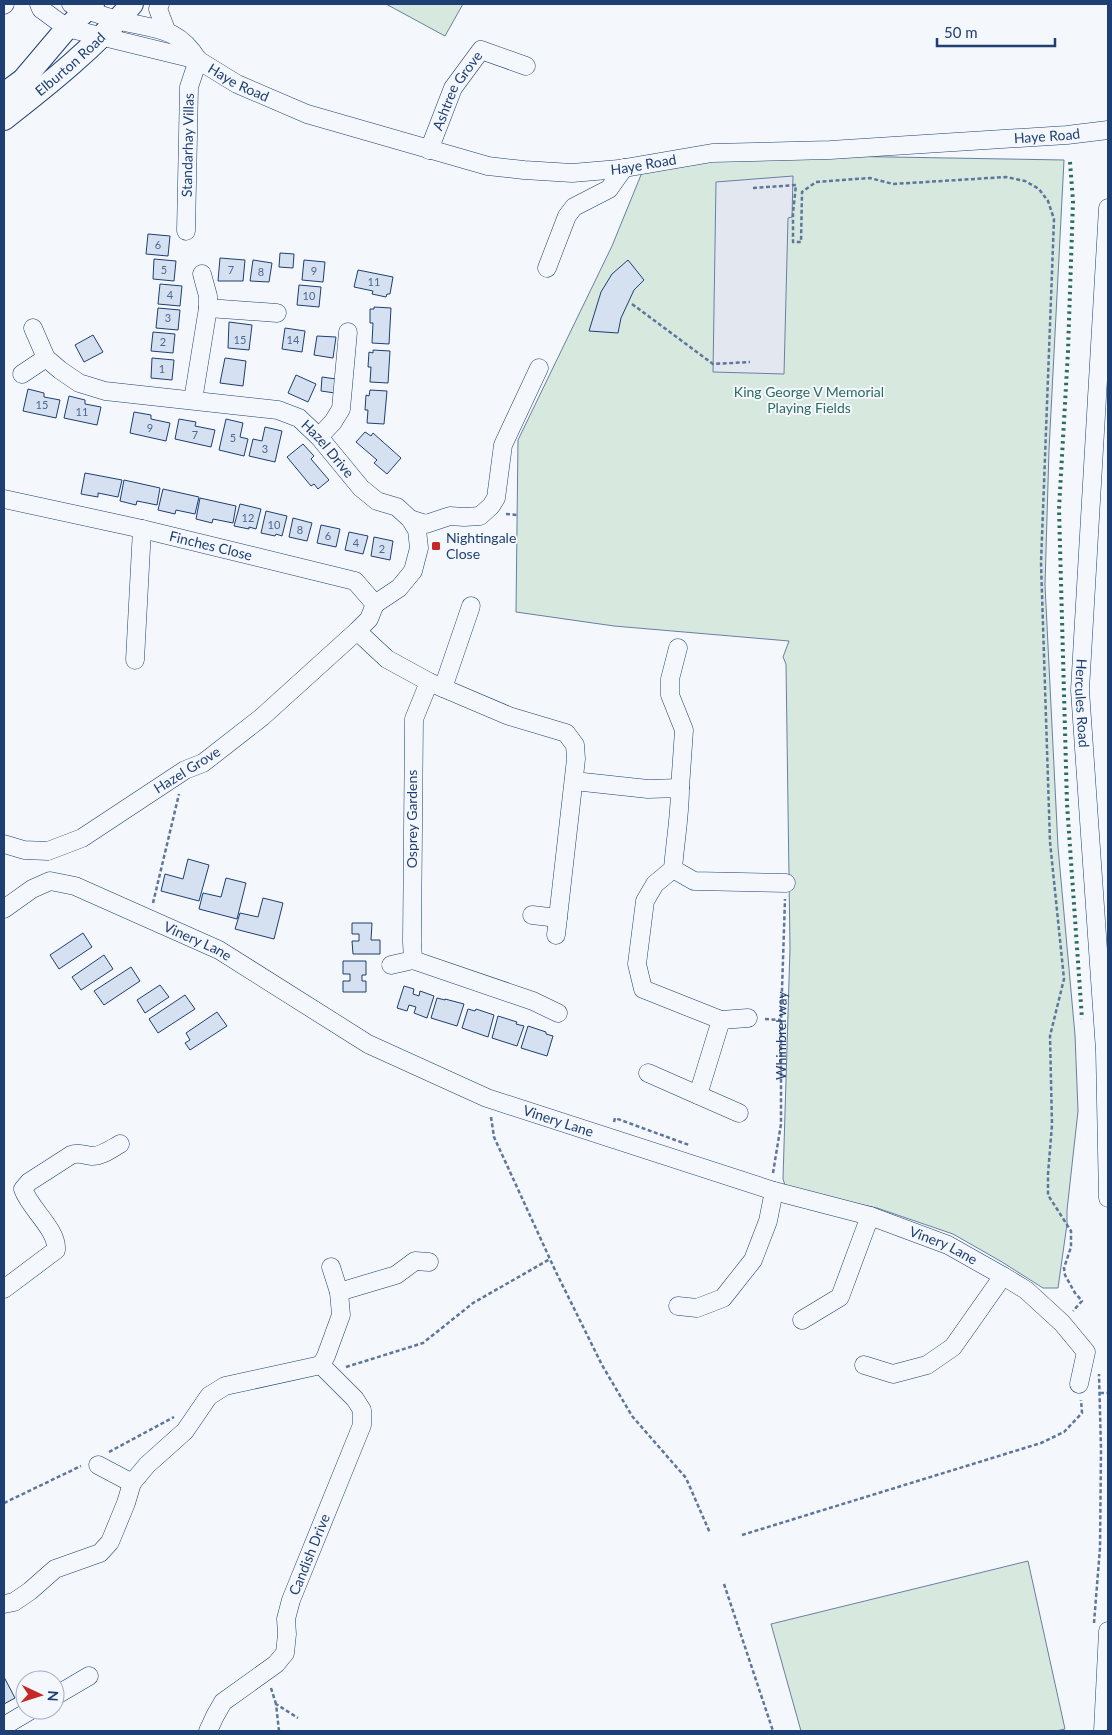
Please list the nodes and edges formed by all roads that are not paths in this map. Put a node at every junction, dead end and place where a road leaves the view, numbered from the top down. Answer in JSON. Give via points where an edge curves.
{"nodes":[{"id":1,"x":39,"y":4,"type":"edge"},
{"id":2,"x":160,"y":4,"type":"edge"},
{"id":3,"x":84,"y":6,"type":"edge"},
{"id":4,"x":125,"y":12,"type":"edge"},
{"id":5,"x":67,"y":28,"type":"junction"},
{"id":6,"x":166,"y":30,"type":"junction"},
{"id":7,"x":101,"y":37,"type":"junction"},
{"id":8,"x":198,"y":60,"type":"junction"},
{"id":9,"x":526,"y":66,"type":"dead end"},
{"id":10,"x":4,"y":94,"type":"edge"},
{"id":11,"x":4,"y":119,"type":"edge"},
{"id":12,"x":1108,"y":130,"type":"edge"},
{"id":13,"x":429,"y":150,"type":"junction"},
{"id":14,"x":624,"y":168,"type":"junction"},
{"id":15,"x":1108,"y":208,"type":"edge"},
{"id":16,"x":186,"y":231,"type":"dead end"},
{"id":17,"x":547,"y":268,"type":"dead end"},
{"id":18,"x":202,"y":274,"type":"dead end"},
{"id":19,"x":208,"y":308,"type":"junction"},
{"id":20,"x":277,"y":313,"type":"dead end"},
{"id":21,"x":32,"y":328,"type":"dead end"},
{"id":22,"x":348,"y":332,"type":"dead end"},
{"id":23,"x":46,"y":358,"type":"junction"},
{"id":24,"x":539,"y":368,"type":"dead end"},
{"id":25,"x":22,"y":374,"type":"dead end"},
{"id":26,"x":193,"y":400,"type":"junction"},
{"id":27,"x":319,"y":436,"type":"junction"},
{"id":28,"x":4,"y":500,"type":"edge"},
{"id":29,"x":410,"y":519,"type":"junction"},
{"id":30,"x":142,"y":530,"type":"junction"},
{"id":31,"x":375,"y":604,"type":"junction"},
{"id":32,"x":470,"y":606,"type":"dead end"},
{"id":33,"x":357,"y":630,"type":"junction"},
{"id":34,"x":678,"y":648,"type":"dead end"},
{"id":35,"x":135,"y":660,"type":"dead end"},
{"id":36,"x":436,"y":685,"type":"junction"},
{"id":37,"x":574,"y":781,"type":"junction"},
{"id":38,"x":680,"y":788,"type":"junction"},
{"id":39,"x":4,"y":844,"type":"edge"},
{"id":40,"x":673,"y":869,"type":"junction"},
{"id":41,"x":786,"y":883,"type":"road end"},
{"id":42,"x":4,"y":909,"type":"edge"},
{"id":43,"x":532,"y":915,"type":"dead end"},
{"id":44,"x":413,"y":960,"type":"junction"},
{"id":45,"x":391,"y":965,"type":"dead end"},
{"id":46,"x":558,"y":1013,"type":"dead end"},
{"id":47,"x":748,"y":1018,"type":"dead end"},
{"id":48,"x":721,"y":1020,"type":"junction"},
{"id":49,"x":648,"y":1072,"type":"dead end"},
{"id":50,"x":698,"y":1094,"type":"junction"},
{"id":51,"x":739,"y":1113,"type":"dead end"},
{"id":52,"x":120,"y":1144,"type":"dead end"},
{"id":53,"x":772,"y":1190,"type":"junction"},
{"id":54,"x":1108,"y":1198,"type":"edge"},
{"id":55,"x":870,"y":1216,"type":"junction"},
{"id":56,"x":429,"y":1262,"type":"dead end"},
{"id":57,"x":331,"y":1267,"type":"dead end"},
{"id":58,"x":1003,"y":1276,"type":"junction"},
{"id":59,"x":5,"y":1288,"type":"edge"},
{"id":60,"x":339,"y":1292,"type":"junction"},
{"id":61,"x":678,"y":1306,"type":"dead end"},
{"id":62,"x":802,"y":1320,"type":"dead end"},
{"id":63,"x":864,"y":1365,"type":"dead end"},
{"id":64,"x":324,"y":1369,"type":"junction"},
{"id":65,"x":1079,"y":1384,"type":"road end"},
{"id":66,"x":98,"y":1465,"type":"dead end"},
{"id":67,"x":132,"y":1483,"type":"junction"},
{"id":68,"x":4,"y":1604,"type":"edge"},
{"id":69,"x":1101,"y":1629,"type":"edge"},
{"id":70,"x":89,"y":1676,"type":"dead end"},
{"id":71,"x":65,"y":1690,"type":"edge"},
{"id":72,"x":15,"y":1719,"type":"edge"},
{"id":73,"x":4,"y":1726,"type":"edge"},
{"id":74,"x":208,"y":1731,"type":"edge"},
{"id":75,"x":1103,"y":1731,"type":"edge"}],
"edges":[{"from":1,"to":5,"type":"street"},
{"from":2,"to":6,"type":"street","via":[[158,9]]},
{"from":3,"to":4,"type":"street","name":"Haye Road"},
{"from":3,"to":5,"type":"main road","name":"Elburton Road"},
{"from":4,"to":6,"type":"street","name":"Haye Road"},
{"from":4,"to":7,"type":"main road","name":"Elburton Road"},
{"from":5,"to":7,"type":"street","name":"Haye Road"},
{"from":5,"to":10,"type":"main road","name":"Elburton Road","via":[[23,80]]},
{"from":6,"to":8,"type":"street","name":"Haye Road","via":[[186,43]]},
{"from":7,"to":8,"type":"street","name":"Haye Road"},
{"from":7,"to":11,"type":"main road","name":"Elburton Road"},
{"from":8,"to":13,"type":"street","name":"Haye Road","via":[[237,84],[307,114]]},
{"from":8,"to":16,"type":"street","name":"Standarhay Villas","via":[[189,87]]},
{"from":9,"to":13,"type":"street","name":"Ashtree Grove","via":[[481,50],[453,88]]},
{"from":12,"to":14,"type":"street","name":"Haye Road","via":[[830,150],[712,153]]},
{"from":13,"to":14,"type":"street","name":"Haye Road","via":[[488,166],[524,170],[572,173]]},
{"from":14,"to":17,"type":"street","via":[[609,189],[574,207],[567,216]]},
{"from":15,"to":54,"type":"street","name":"Hercules Road","via":[[1080,690],[1105,1051]]},
{"from":18,"to":19,"type":"street"},
{"from":19,"to":20,"type":"street"},
{"from":19,"to":26,"type":"street"},
{"from":21,"to":23,"type":"street","name":"Hazel Drive"},
{"from":22,"to":27,"type":"street","via":[[341,409],[334,422]]},
{"from":23,"to":25,"type":"street"},
{"from":23,"to":26,"type":"street","name":"Hazel Drive","via":[[79,383],[105,391]]},
{"from":24,"to":29,"type":"street","via":[[503,445],[496,498],[490,506],[480,516],[450,516],[426,524]]},
{"from":26,"to":27,"type":"street","name":"Hazel Drive","via":[[278,410],[299,418]]},
{"from":27,"to":29,"type":"street","name":"Hazel Drive","via":[[361,488],[378,501],[397,507]]},
{"from":28,"to":30,"type":"street","name":"Finches Close"},
{"from":29,"to":31,"type":"street","via":[[417,530],[419,548],[413,571],[399,588]]},
{"from":30,"to":31,"type":"street","name":"Finches Close","via":[[356,580]]},
{"from":30,"to":35,"type":"street"},
{"from":31,"to":33,"type":"street","via":[[369,619]]},
{"from":32,"to":36,"type":"street","name":"Osprey Gardens"},
{"from":33,"to":36,"type":"street","via":[[387,659]]},
{"from":33,"to":39,"type":"street","name":"Hazel Grove","via":[[262,717],[203,763],[185,770],[82,838],[48,851],[24,850]]},
{"from":34,"to":38,"type":"street","via":[[670,679],[670,695],[684,730]]},
{"from":36,"to":37,"type":"street","via":[[510,716],[566,733],[575,745]]},
{"from":36,"to":44,"type":"street","name":"Osprey Gardens","via":[[414,719]]},
{"from":37,"to":38,"type":"street","via":[[648,789]]},
{"from":37,"to":43,"type":"street","via":[[557,927]]},
{"from":38,"to":40,"type":"street"},
{"from":40,"to":41,"type":"street","via":[[694,881]]},
{"from":40,"to":48,"type":"street","via":[[655,884],[645,901],[637,964],[643,990]]},
{"from":42,"to":53,"type":"street","name":"Vinery Lane","via":[[32,888],[50,881],[75,886],[219,950],[368,1044],[488,1098]]},
{"from":44,"to":45,"type":"street"},
{"from":44,"to":46,"type":"street","via":[[533,1001]]},
{"from":47,"to":48,"type":"street"},
{"from":48,"to":50,"type":"street"},
{"from":49,"to":50,"type":"street"},
{"from":50,"to":51,"type":"street"},
{"from":52,"to":59,"type":"street","via":[[93,1156],[71,1155],[23,1189],[52,1234],[56,1250]]},
{"from":53,"to":55,"type":"street","name":"Vinery Lane"},
{"from":53,"to":61,"type":"street","via":[[768,1221],[753,1260],[723,1298],[697,1308]]},
{"from":55,"to":58,"type":"street","name":"Vinery Lane","via":[[948,1245]]},
{"from":55,"to":62,"type":"street","via":[[840,1298]]},
{"from":56,"to":60,"type":"street","via":[[415,1262],[396,1275]]},
{"from":57,"to":60,"type":"street"},
{"from":58,"to":63,"type":"street","via":[[953,1347],[927,1366],[893,1374]]},
{"from":58,"to":65,"type":"street","name":"Vinery Lane","via":[[1026,1290],[1062,1323],[1086,1352]]},
{"from":60,"to":64,"type":"street","via":[[341,1315]]},
{"from":64,"to":67,"type":"street","via":[[224,1386],[209,1396],[185,1431]]},
{"from":64,"to":74,"type":"street","name":"Candish Drive","via":[[355,1398],[362,1410],[362,1425],[292,1600],[286,1619],[285,1653],[276,1664],[223,1702]]},
{"from":66,"to":67,"type":"street"},
{"from":67,"to":68,"type":"street","via":[[110,1542],[100,1553],[55,1568],[14,1602]]},
{"from":69,"to":75,"type":"street"},
{"from":70,"to":71,"type":"street"},
{"from":72,"to":73,"type":"street"}]}
